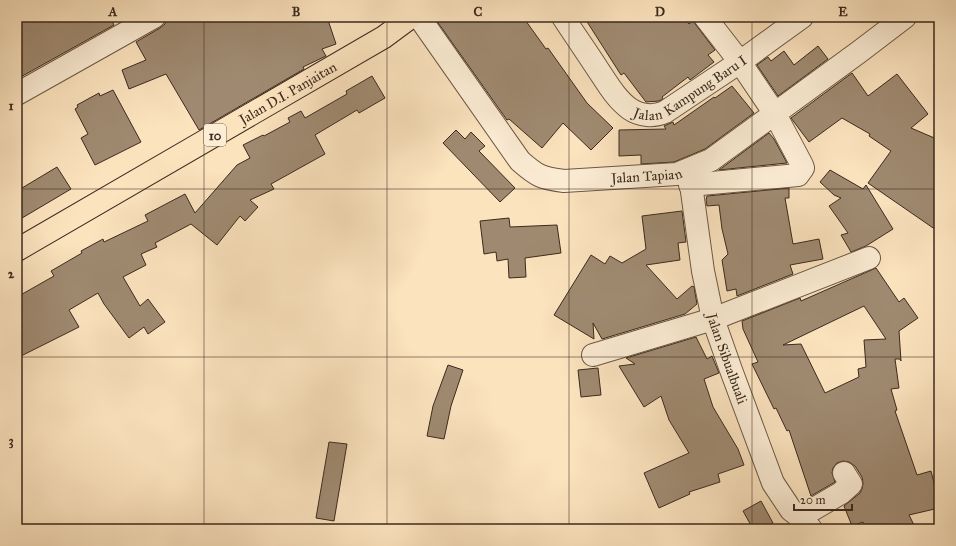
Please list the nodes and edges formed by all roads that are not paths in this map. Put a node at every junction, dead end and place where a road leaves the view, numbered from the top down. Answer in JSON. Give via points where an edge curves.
{"nodes":[{"id":1,"x":154,"y":17,"type":"edge"},
{"id":2,"x":411,"y":17,"type":"edge"},
{"id":3,"x":419,"y":17,"type":"edge"},
{"id":4,"x":563,"y":17,"type":"edge"},
{"id":5,"x":705,"y":17,"type":"edge"},
{"id":6,"x":802,"y":17,"type":"edge"},
{"id":7,"x":905,"y":17,"type":"edge"},
{"id":8,"x":740,"y":62,"type":"junction"},
{"id":9,"x":17,"y":94,"type":"edge"},
{"id":10,"x":774,"y":114,"type":"junction"},
{"id":11,"x":690,"y":178,"type":"junction"},
{"id":12,"x":17,"y":250,"type":"edge"},
{"id":13,"x":869,"y":258,"type":"dead end"},
{"id":14,"x":713,"y":319,"type":"junction"},
{"id":15,"x":593,"y":355,"type":"dead end"},
{"id":16,"x":844,"y":473,"type":"dead end"},
{"id":17,"x":806,"y":523,"type":"edge"}],
"edges":[{"from":1,"to":9,"type":"street"},
{"from":2,"to":12,"type":"highway","name":"Jalan D.I. Panjaitan","number":"10","via":[[384,37]]},
{"from":3,"to":11,"type":"street","name":"Jalan Tapian","via":[[520,161],[534,174],[564,181],[677,174]]},
{"from":4,"to":8,"type":"street","name":"Jalan Kampung Baru I","via":[[615,95],[639,114],[657,115],[665,112]]},
{"from":5,"to":8,"type":"street"},
{"from":6,"to":8,"type":"street","name":"Jalan Kampung Baru I"},
{"from":7,"to":10,"type":"street","name":"Jalan Tapian"},
{"from":8,"to":10,"type":"street"},
{"from":10,"to":11,"type":"street","name":"Jalan Tapian"},
{"from":10,"to":11,"type":"street","via":[[802,165],[798,175]]},
{"from":11,"to":14,"type":"street","name":"Jalan Sibualbuali","via":[[703,272]]},
{"from":13,"to":14,"type":"street"},
{"from":14,"to":15,"type":"street"},
{"from":14,"to":17,"type":"street","name":"Jalan Sibualbuali","via":[[773,483],[791,510]]},
{"from":16,"to":17,"type":"street","via":[[852,484]]}]}
